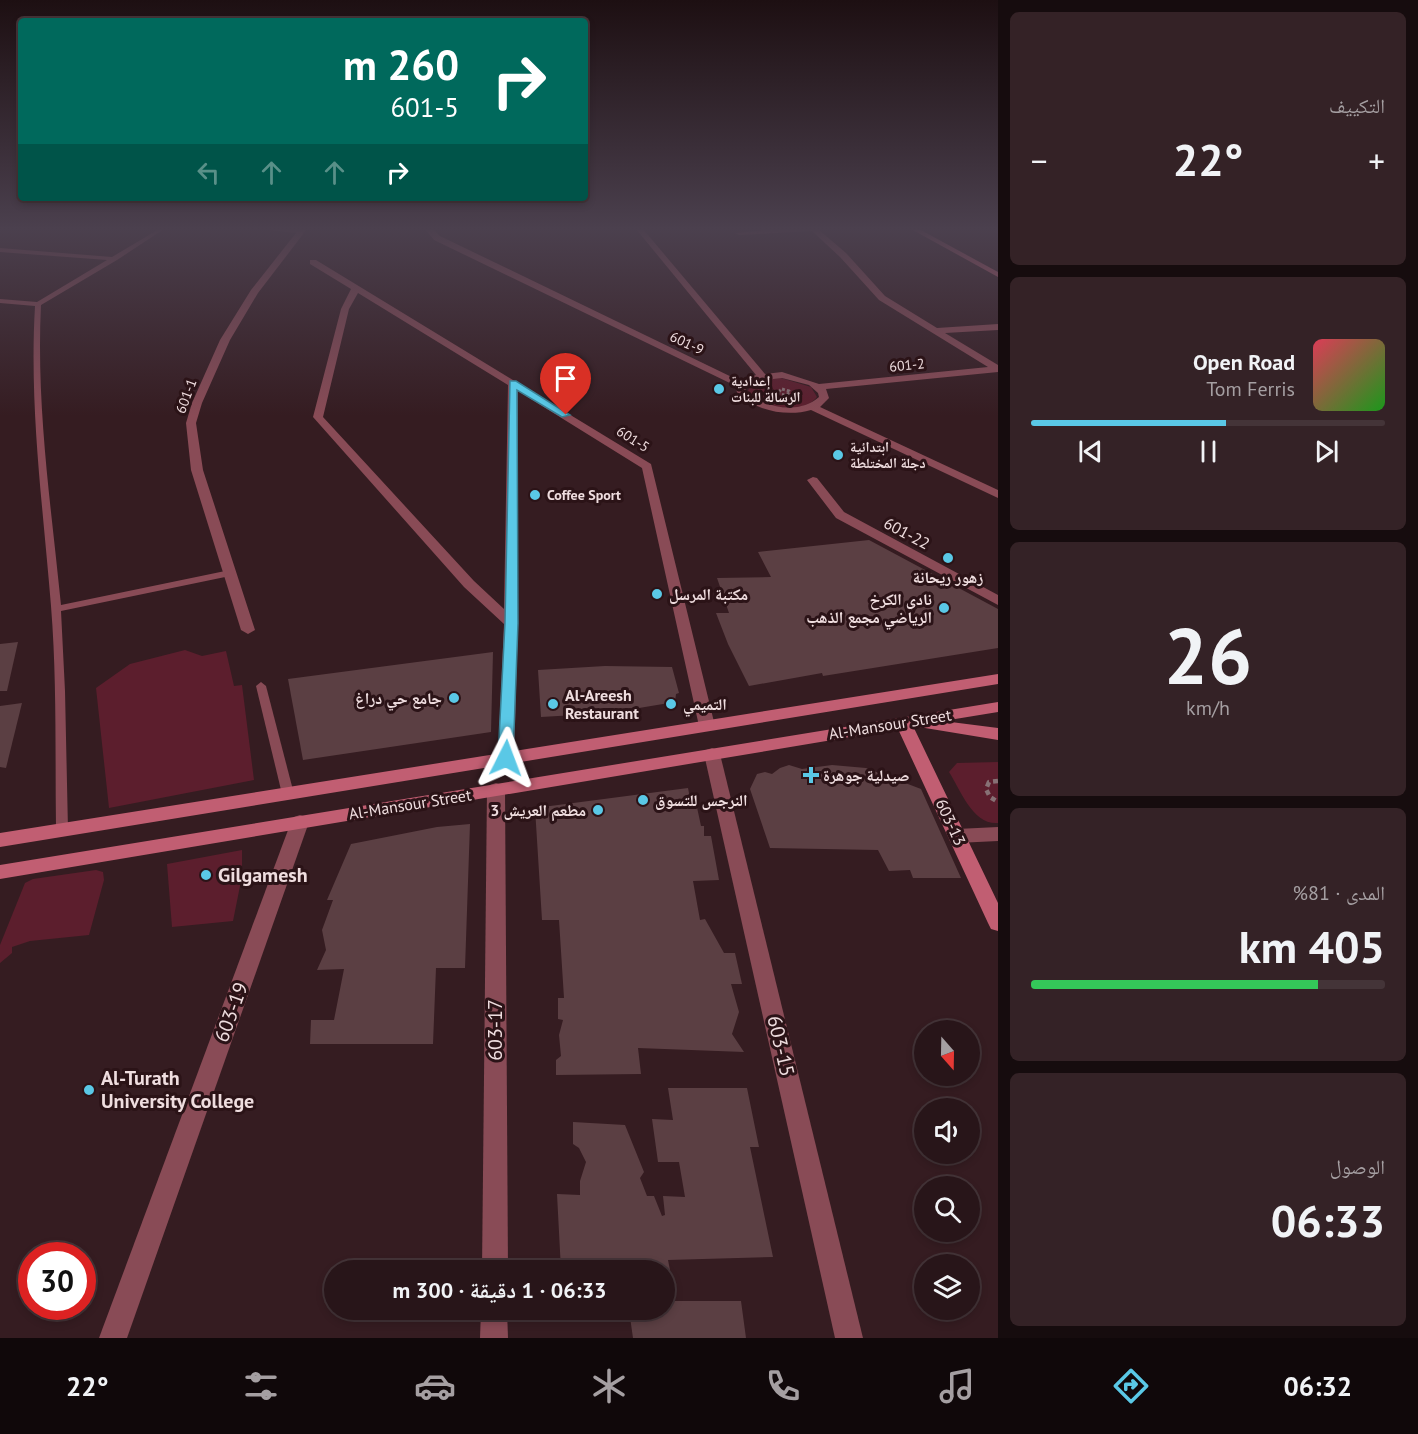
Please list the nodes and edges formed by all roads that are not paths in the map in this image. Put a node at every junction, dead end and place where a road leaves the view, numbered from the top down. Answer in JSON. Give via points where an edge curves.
{"nodes":[{"id":1,"x":59,"y":291,"type":"edge"},
{"id":2,"x":254,"y":291,"type":"edge"},
{"id":3,"x":354,"y":291,"type":"edge"},
{"id":4,"x":362,"y":291,"type":"edge"},
{"id":5,"x":544,"y":291,"type":"edge"},
{"id":6,"x":691,"y":291,"type":"edge"},
{"id":7,"x":876,"y":291,"type":"edge"},
{"id":8,"x":0,"y":301,"type":"edge"},
{"id":9,"x":38,"y":304,"type":"junction"},
{"id":10,"x":998,"y":327,"type":"edge"},
{"id":11,"x":934,"y":331,"type":"junction"},
{"id":12,"x":998,"y":369,"type":"edge"},
{"id":13,"x":762,"y":376,"type":"junction"},
{"id":14,"x":513,"y":383,"type":"junction"},
{"id":15,"x":741,"y":386,"type":"junction"},
{"id":16,"x":819,"y":387,"type":"junction"},
{"id":17,"x":813,"y":407,"type":"junction"},
{"id":18,"x":813,"y":480,"type":"dead end"},
{"id":19,"x":998,"y":494,"type":"edge"},
{"id":20,"x":230,"y":573,"type":"junction"},
{"id":21,"x":998,"y":601,"type":"edge"},
{"id":22,"x":56,"y":609,"type":"junction"},
{"id":23,"x":511,"y":623,"type":"junction"},
{"id":24,"x":248,"y":630,"type":"dead end"},
{"id":25,"x":998,"y":679,"type":"edge"},
{"id":26,"x":261,"y":686,"type":"dead end"},
{"id":27,"x":998,"y":707,"type":"edge"},
{"id":28,"x":903,"y":722,"type":"junction"},
{"id":29,"x":707,"y":726,"type":"junction"},
{"id":30,"x":998,"y":734,"type":"edge"},
{"id":31,"x":712,"y":754,"type":"junction"},
{"id":32,"x":506,"y":758,"type":"junction"},
{"id":33,"x":496,"y":789,"type":"junction"},
{"id":34,"x":288,"y":794,"type":"junction"},
{"id":35,"x":300,"y":822,"type":"junction"},
{"id":36,"x":62,"y":830,"type":"junction"},
{"id":37,"x":998,"y":834,"type":"edge"},
{"id":38,"x":957,"y":836,"type":"junction"},
{"id":39,"x":0,"y":840,"type":"edge"},
{"id":40,"x":0,"y":872,"type":"edge"},
{"id":41,"x":998,"y":922,"type":"edge"},
{"id":42,"x":495,"y":1260,"type":"edge"},
{"id":43,"x":494,"y":1320,"type":"edge"},
{"id":44,"x":113,"y":1338,"type":"edge"},
{"id":45,"x":494,"y":1338,"type":"edge"},
{"id":46,"x":849,"y":1338,"type":"edge"}],
"edges":[{"from":1,"to":9,"type":"lane"},
{"from":2,"to":20,"type":"street","name":"601-1","via":[[225,340],[191,423],[197,470]]},
{"from":3,"to":23,"type":"street","via":[[345,309],[318,417],[469,584]]},
{"from":4,"to":14,"type":"street","name":"601-5"},
{"from":5,"to":15,"type":"street","name":"601-9"},
{"from":6,"to":13,"type":"street"},
{"from":7,"to":11,"type":"street"},
{"from":8,"to":9,"type":"lane"},
{"from":9,"to":22,"type":"lane","via":[[36,416]]},
{"from":10,"to":11,"type":"street"},
{"from":11,"to":12,"type":"street"},
{"from":12,"to":16,"type":"street","name":"601-2"},
{"from":13,"to":15,"type":"street"},
{"from":13,"to":16,"type":"street","via":[[793,377]]},
{"from":14,"to":23,"type":"street"},
{"from":14,"to":29,"type":"street","name":"601-5","via":[[647,466]]},
{"from":15,"to":17,"type":"street","name":"601-9","via":[[745,396],[763,406],[790,410]]},
{"from":16,"to":17,"type":"street","via":[[824,398]]},
{"from":17,"to":19,"type":"street"},
{"from":18,"to":21,"type":"street","name":"601-22","via":[[840,515]]},
{"from":20,"to":22,"type":"lane"},
{"from":20,"to":24,"type":"street","name":"601-1"},
{"from":22,"to":36,"type":"lane"},
{"from":23,"to":32,"type":"street"},
{"from":25,"to":29,"type":"main road","name":"Al-Mansour Street"},
{"from":26,"to":34,"type":"lane"},
{"from":27,"to":28,"type":"main road","name":"Al-Mansour Street"},
{"from":28,"to":30,"type":"main road"},
{"from":28,"to":31,"type":"main road","name":"Al-Mansour Street"},
{"from":28,"to":38,"type":"main road","name":"603-13"},
{"from":29,"to":32,"type":"main road","name":"Al-Mansour Street"},
{"from":31,"to":33,"type":"main road","name":"Al-Mansour Street"},
{"from":31,"to":46,"type":"street","name":"603-15"},
{"from":32,"to":34,"type":"main road","name":"Al-Mansour Street"},
{"from":33,"to":35,"type":"main road","name":"Al-Mansour Street"},
{"from":33,"to":42,"type":"street","name":"603-17"},
{"from":34,"to":36,"type":"main road","name":"Al-Mansour Street"},
{"from":35,"to":40,"type":"main road","name":"Al-Mansour Street"},
{"from":35,"to":44,"type":"street","name":"603-19"},
{"from":36,"to":39,"type":"main road","name":"Al-Mansour Street"},
{"from":37,"to":38,"type":"street"},
{"from":38,"to":41,"type":"main road","name":"603-13"},
{"from":43,"to":45,"type":"street"}]}
